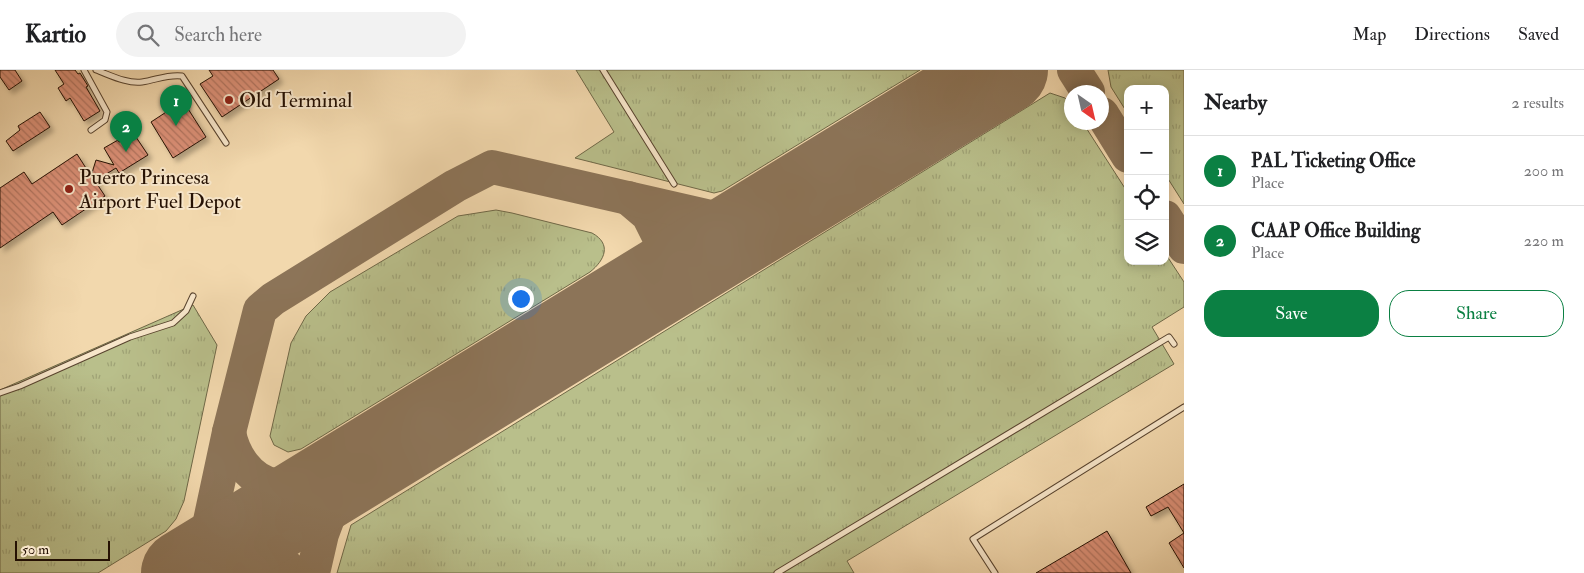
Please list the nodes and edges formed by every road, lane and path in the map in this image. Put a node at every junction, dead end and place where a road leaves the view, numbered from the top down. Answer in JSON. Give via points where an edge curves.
{"nodes":[{"id":1,"x":84,"y":70,"type":"edge"},
{"id":2,"x":96,"y":70,"type":"edge"},
{"id":3,"x":603,"y":70,"type":"edge"},
{"id":4,"x":91,"y":130,"type":"dead end"},
{"id":5,"x":226,"y":143,"type":"dead end"},
{"id":6,"x":674,"y":184,"type":"dead end"},
{"id":7,"x":193,"y":296,"type":"dead end"},
{"id":8,"x":1174,"y":344,"type":"dead end"},
{"id":9,"x":0,"y":393,"type":"edge"},
{"id":10,"x":1184,"y":408,"type":"edge"},
{"id":11,"x":777,"y":573,"type":"edge"},
{"id":12,"x":995,"y":573,"type":"edge"}],
"edges":[{"from":1,"to":4,"type":"lane","via":[[107,112],[106,120]]},
{"from":2,"to":5,"type":"lane","via":[[141,82],[182,76]]},
{"from":3,"to":6,"type":"lane"},
{"from":7,"to":9,"type":"lane","via":[[186,311],[173,323],[130,337]]},
{"from":8,"to":11,"type":"lane","via":[[1169,337]]},
{"from":10,"to":12,"type":"lane","via":[[973,539]]}]}
